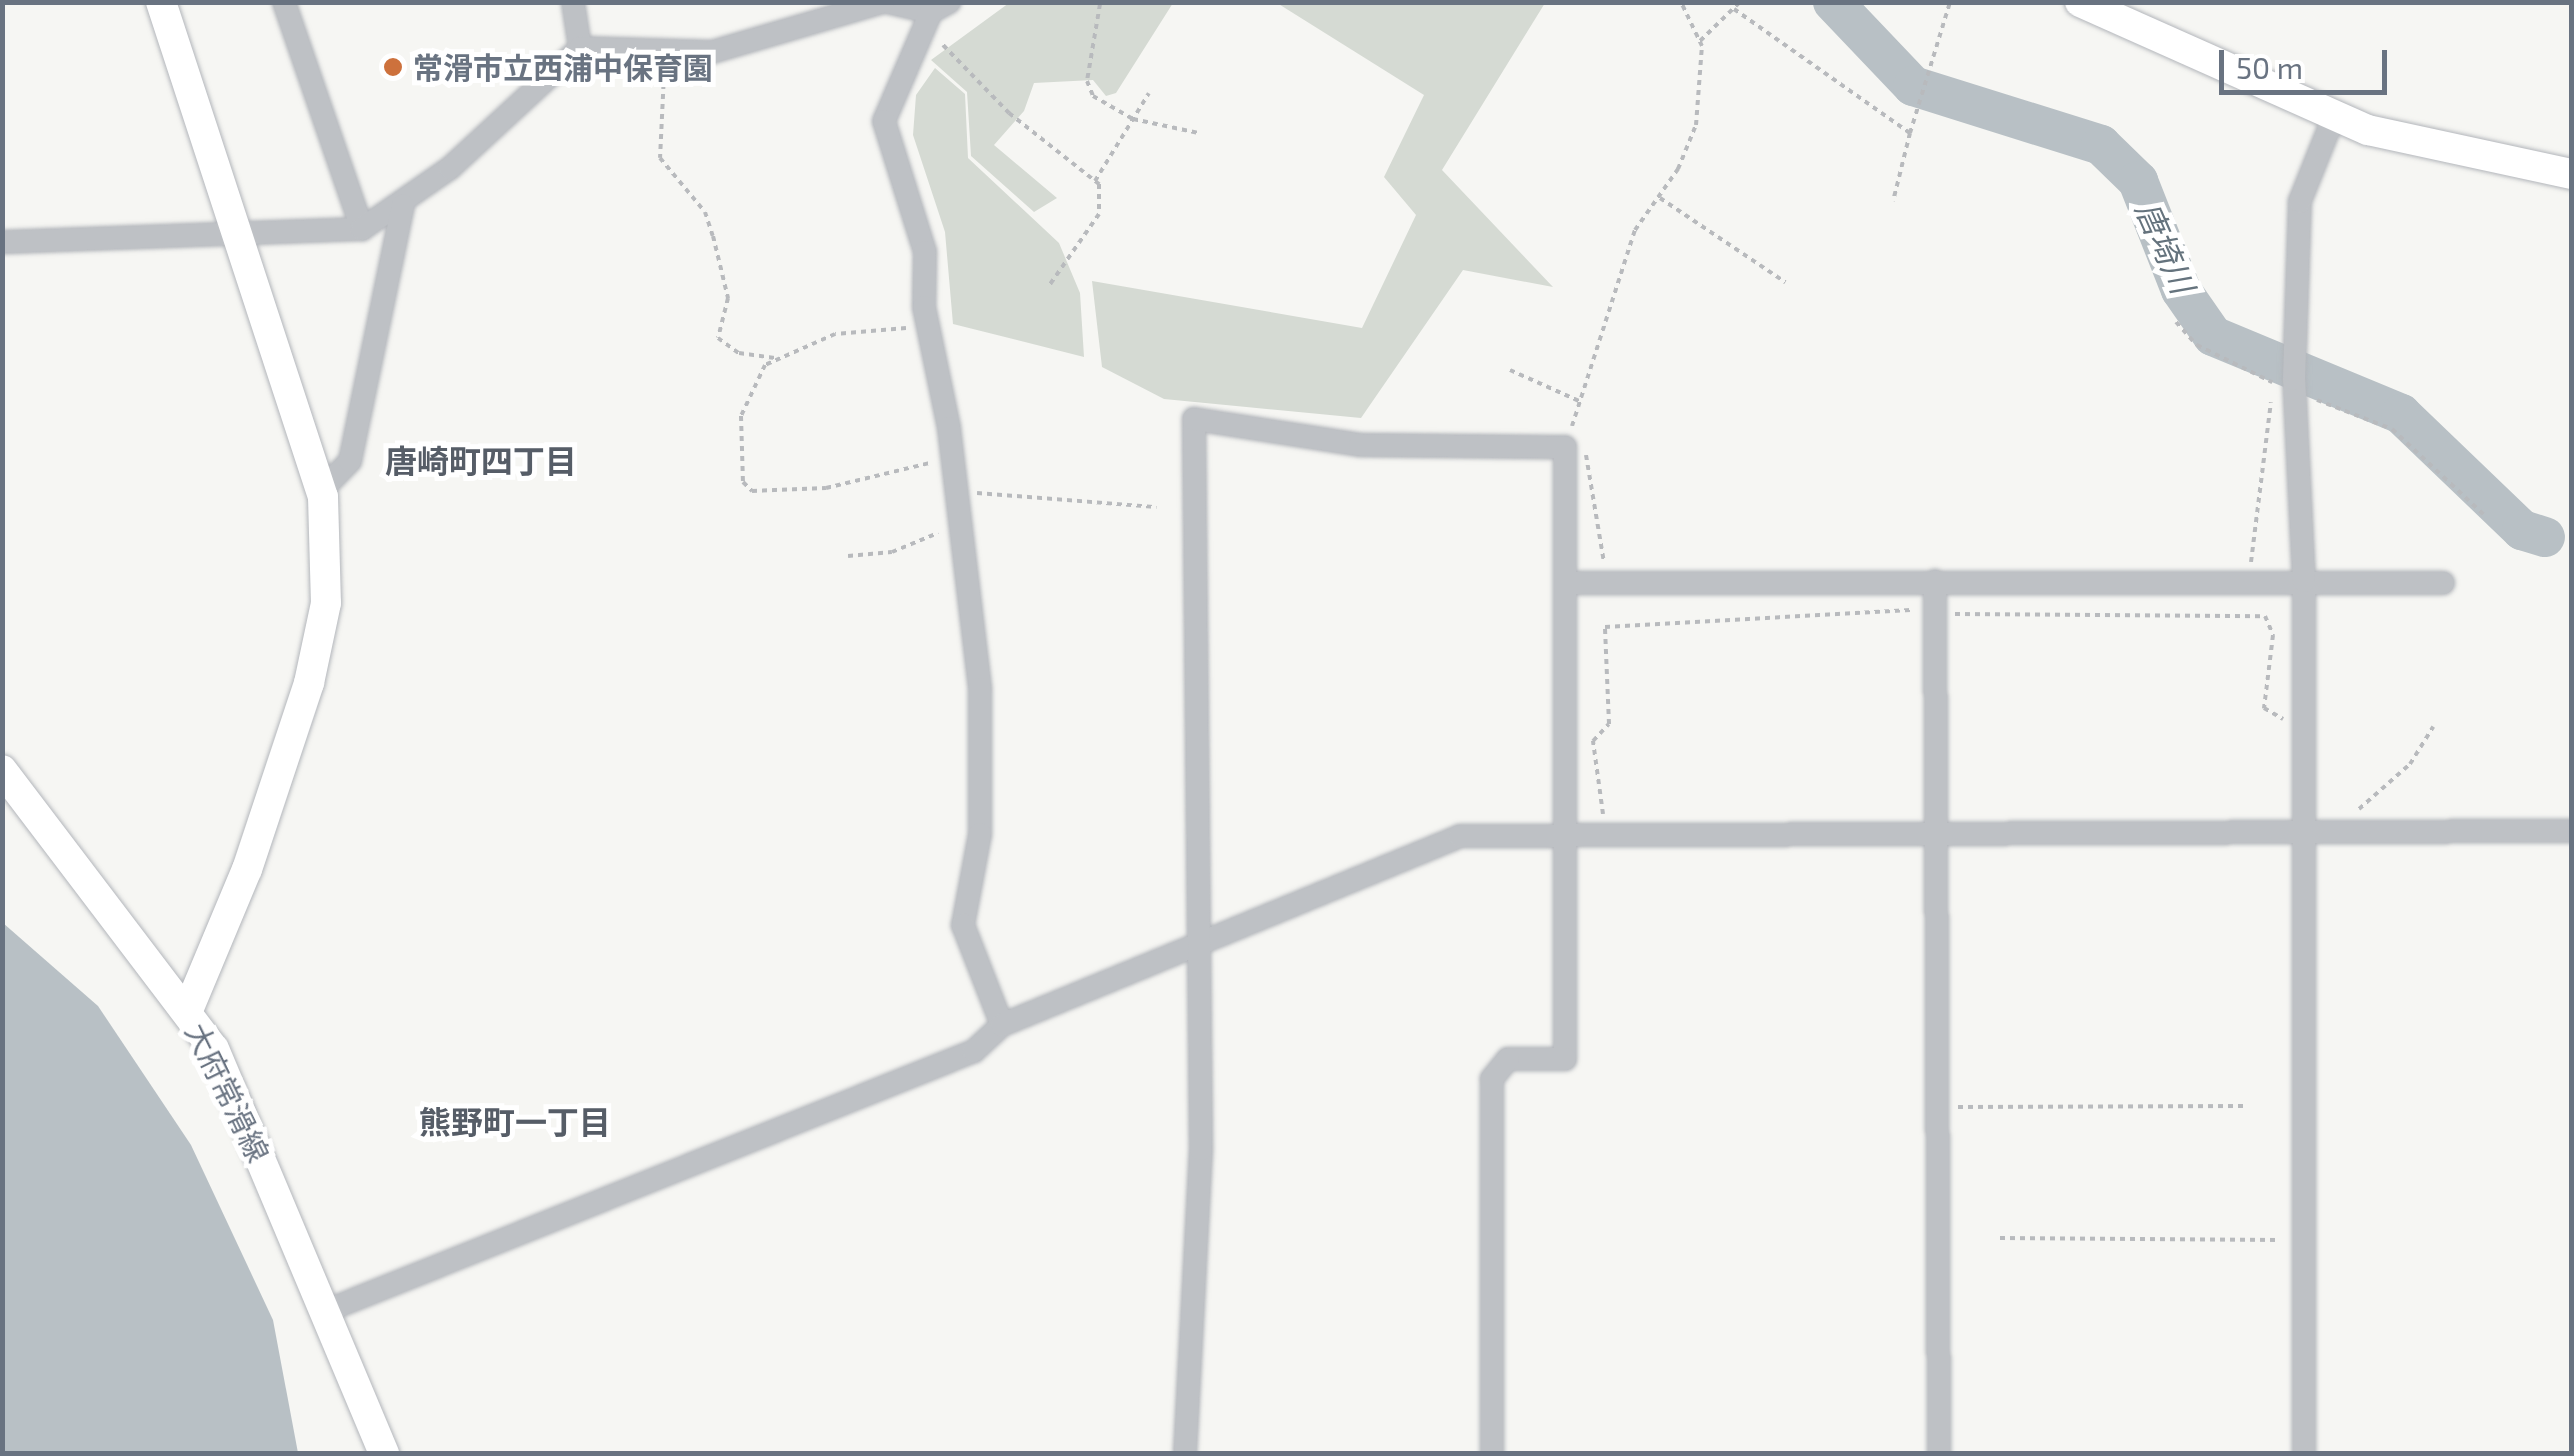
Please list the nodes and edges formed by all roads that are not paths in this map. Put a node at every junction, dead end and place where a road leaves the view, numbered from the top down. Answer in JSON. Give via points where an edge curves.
{"nodes":[{"id":1,"x":161,"y":2,"type":"edge"},
{"id":2,"x":284,"y":2,"type":"edge"},
{"id":3,"x":574,"y":2,"type":"edge"},
{"id":4,"x":885,"y":2,"type":"edge"},
{"id":5,"x":2080,"y":2,"type":"edge"},
{"id":6,"x":940,"y":7,"type":"edge"},
{"id":7,"x":580,"y":48,"type":"junction"},
{"id":8,"x":2334,"y":116,"type":"junction"},
{"id":9,"x":2572,"y":174,"type":"edge"},
{"id":10,"x":404,"y":205,"type":"junction"},
{"id":11,"x":362,"y":229,"type":"junction"},
{"id":12,"x":240,"y":233,"type":"junction"},
{"id":13,"x":2,"y":242,"type":"edge"},
{"id":14,"x":321,"y":491,"type":"junction"},
{"id":15,"x":1935,"y":581,"type":"junction"},
{"id":16,"x":2304,"y":581,"type":"junction"},
{"id":17,"x":1567,"y":583,"type":"junction"},
{"id":18,"x":2444,"y":583,"type":"dead end"},
{"id":19,"x":2,"y":770,"type":"edge"},
{"id":20,"x":2572,"y":831,"type":"edge"},
{"id":21,"x":1934,"y":832,"type":"junction"},
{"id":22,"x":2304,"y":832,"type":"junction"},
{"id":23,"x":1566,"y":834,"type":"junction"},
{"id":24,"x":1196,"y":946,"type":"junction"},
{"id":25,"x":188,"y":1010,"type":"junction"},
{"id":26,"x":1002,"y":1025,"type":"junction"},
{"id":27,"x":326,"y":1311,"type":"junction"},
{"id":28,"x":384,"y":1454,"type":"edge"},
{"id":29,"x":1186,"y":1454,"type":"edge"},
{"id":30,"x":1492,"y":1454,"type":"edge"},
{"id":31,"x":1939,"y":1454,"type":"edge"},
{"id":32,"x":2304,"y":1454,"type":"edge"}],
"edges":[{"from":1,"to":12,"type":"street"},
{"from":2,"to":11,"type":"street"},
{"from":3,"to":7,"type":"street"},
{"from":4,"to":6,"type":"street"},
{"from":4,"to":7,"type":"street","via":[[712,52]]},
{"from":5,"to":8,"type":"street"},
{"from":6,"to":26,"type":"street","via":[[884,120],[925,252],[924,307],[962,528],[982,754],[980,834],[963,926]]},
{"from":7,"to":10,"type":"street"},
{"from":8,"to":9,"type":"street"},
{"from":8,"to":16,"type":"street","via":[[2300,201],[2290,378]]},
{"from":10,"to":11,"type":"street"},
{"from":10,"to":14,"type":"street","via":[[350,462]]},
{"from":11,"to":12,"type":"street"},
{"from":12,"to":13,"type":"street"},
{"from":12,"to":14,"type":"street"},
{"from":14,"to":25,"type":"street","via":[[326,603],[309,682],[247,869]]},
{"from":15,"to":16,"type":"street"},
{"from":15,"to":17,"type":"street"},
{"from":15,"to":21,"type":"street"},
{"from":16,"to":18,"type":"street"},
{"from":16,"to":22,"type":"street"},
{"from":17,"to":23,"type":"street"},
{"from":17,"to":24,"type":"street","via":[[1566,447],[1360,446],[1194,419]]},
{"from":19,"to":25,"type":"street","name":"大府常滑線"},
{"from":20,"to":22,"type":"street"},
{"from":21,"to":22,"type":"street"},
{"from":21,"to":23,"type":"street"},
{"from":21,"to":31,"type":"street"},
{"from":22,"to":32,"type":"street"},
{"from":23,"to":24,"type":"street","via":[[1460,836]]},
{"from":23,"to":30,"type":"street","via":[[1565,1059],[1508,1059],[1492,1079]]},
{"from":24,"to":26,"type":"street"},
{"from":24,"to":29,"type":"street","via":[[1201,1149]]},
{"from":25,"to":27,"type":"street","name":"大府常滑線","via":[[214,1050]]},
{"from":26,"to":27,"type":"street","via":[[974,1050]]},
{"from":27,"to":28,"type":"street","name":"大府常滑線"}]}
